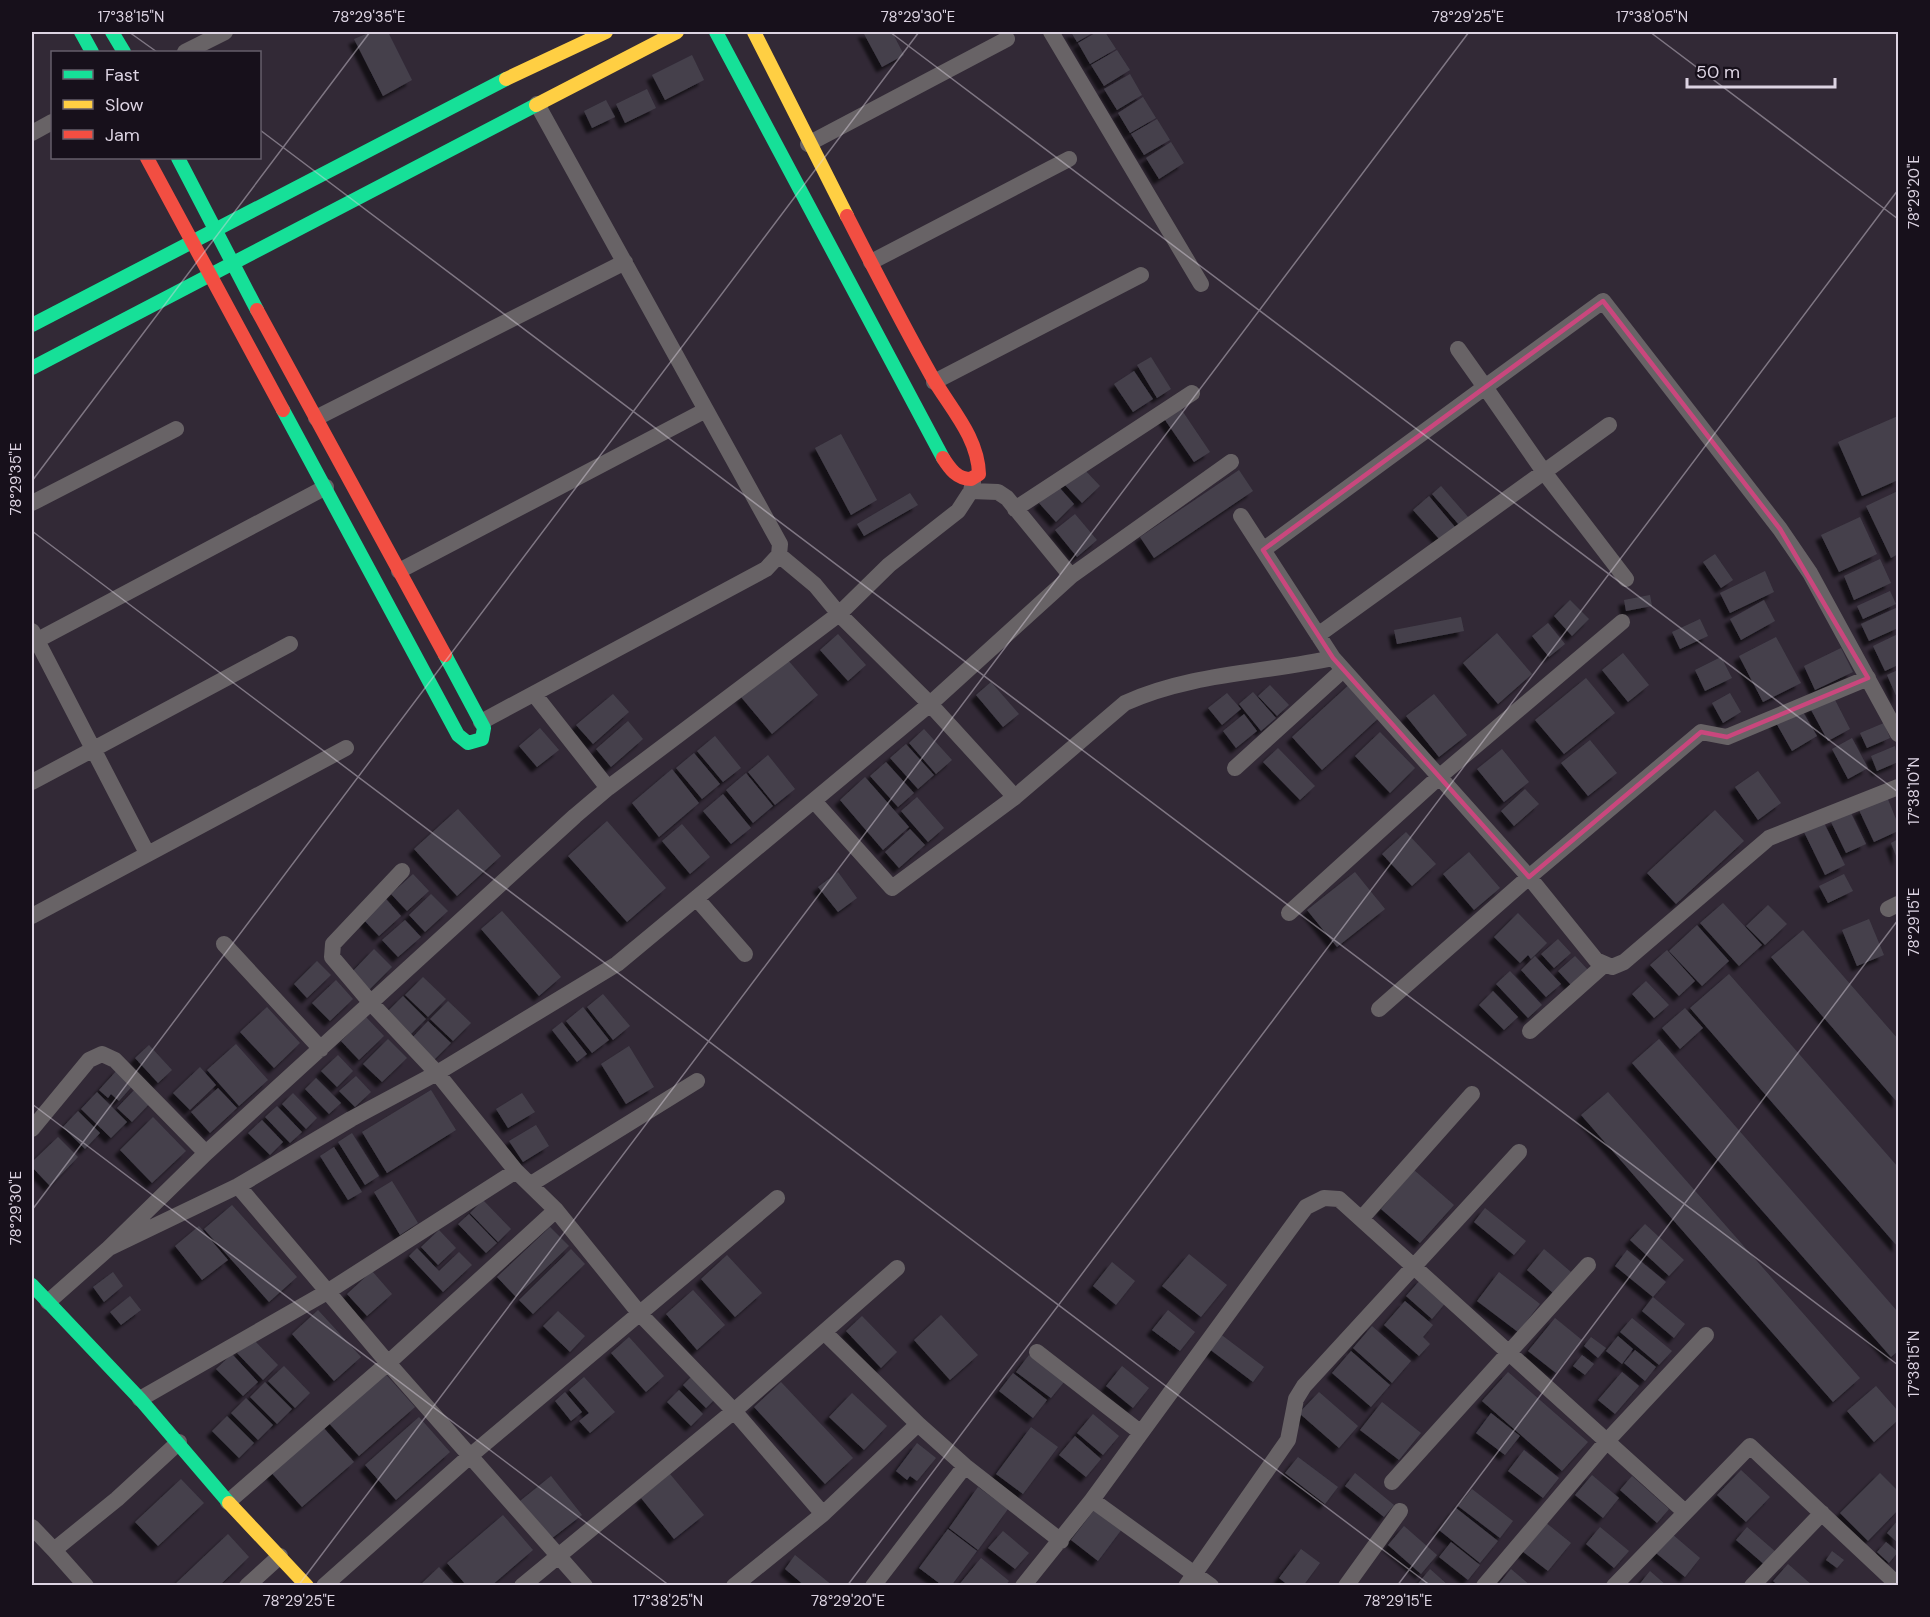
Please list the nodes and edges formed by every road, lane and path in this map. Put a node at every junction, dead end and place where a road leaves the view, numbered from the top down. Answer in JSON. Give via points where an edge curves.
{"nodes":[{"id":1,"x":81,"y":32,"type":"edge"},
{"id":2,"x":112,"y":32,"type":"edge"},
{"id":3,"x":225,"y":32,"type":"edge"},
{"id":4,"x":606,"y":32,"type":"edge"},
{"id":5,"x":677,"y":32,"type":"edge"},
{"id":6,"x":716,"y":32,"type":"edge"},
{"id":7,"x":754,"y":32,"type":"edge"},
{"id":8,"x":1051,"y":32,"type":"edge"},
{"id":9,"x":1007,"y":39,"type":"dead end"},
{"id":10,"x":91,"y":51,"type":"edge"},
{"id":11,"x":123,"y":51,"type":"edge"},
{"id":12,"x":187,"y":51,"type":"edge"},
{"id":13,"x":537,"y":104,"type":"junction"},
{"id":14,"x":51,"y":123,"type":"edge"},
{"id":15,"x":32,"y":133,"type":"edge"},
{"id":16,"x":808,"y":144,"type":"junction"},
{"id":17,"x":148,"y":159,"type":"edge"},
{"id":18,"x":178,"y":159,"type":"edge"},
{"id":19,"x":1069,"y":159,"type":"dead end"},
{"id":20,"x":214,"y":230,"type":"junction"},
{"id":21,"x":192,"y":242,"type":"junction"},
{"id":22,"x":231,"y":262,"type":"junction"},
{"id":23,"x":625,"y":262,"type":"junction"},
{"id":24,"x":871,"y":262,"type":"junction"},
{"id":25,"x":209,"y":274,"type":"junction"},
{"id":26,"x":1141,"y":275,"type":"dead end"},
{"id":27,"x":1202,"y":284,"type":"dead end"},
{"id":28,"x":32,"y":325,"type":"edge"},
{"id":29,"x":1458,"y":349,"type":"dead end"},
{"id":30,"x":32,"y":368,"type":"edge"},
{"id":31,"x":934,"y":382,"type":"junction"},
{"id":32,"x":1485,"y":387,"type":"junction"},
{"id":33,"x":1192,"y":393,"type":"dead end"},
{"id":34,"x":706,"y":410,"type":"junction"},
{"id":35,"x":316,"y":418,"type":"junction"},
{"id":36,"x":1609,"y":425,"type":"dead end"},
{"id":37,"x":176,"y":429,"type":"dead end"},
{"id":38,"x":1231,"y":462,"type":"dead end"},
{"id":39,"x":1544,"y":472,"type":"junction"},
{"id":40,"x":972,"y":485,"type":"junction"},
{"id":41,"x":326,"y":487,"type":"junction"},
{"id":42,"x":32,"y":503,"type":"edge"},
{"id":43,"x":1015,"y":509,"type":"junction"},
{"id":44,"x":1241,"y":516,"type":"dead end"},
{"id":45,"x":1263,"y":550,"type":"junction"},
{"id":46,"x":779,"y":555,"type":"junction"},
{"id":47,"x":399,"y":571,"type":"junction"},
{"id":48,"x":1071,"y":576,"type":"junction"},
{"id":49,"x":1626,"y":579,"type":"dead end"},
{"id":50,"x":839,"y":614,"type":"junction"},
{"id":51,"x":1622,"y":622,"type":"dead end"},
{"id":52,"x":1318,"y":635,"type":"junction"},
{"id":53,"x":33,"y":638,"type":"edge"},
{"id":54,"x":290,"y":644,"type":"dead end"},
{"id":55,"x":1338,"y":664,"type":"junction"},
{"id":56,"x":1868,"y":678,"type":"junction"},
{"id":57,"x":534,"y":694,"type":"junction"},
{"id":58,"x":930,"y":704,"type":"junction"},
{"id":59,"x":481,"y":722,"type":"junction"},
{"id":60,"x":1898,"y":731,"type":"edge"},
{"id":61,"x":346,"y":748,"type":"dead end"},
{"id":62,"x":93,"y":749,"type":"junction"},
{"id":63,"x":1235,"y":768,"type":"dead end"},
{"id":64,"x":1439,"y":777,"type":"junction"},
{"id":65,"x":32,"y":782,"type":"edge"},
{"id":66,"x":608,"y":788,"type":"junction"},
{"id":67,"x":1899,"y":788,"type":"edge"},
{"id":68,"x":1015,"y":797,"type":"junction"},
{"id":69,"x":814,"y":801,"type":"junction"},
{"id":70,"x":147,"y":854,"type":"junction"},
{"id":71,"x":402,"y":871,"type":"dead end"},
{"id":72,"x":1529,"y":877,"type":"junction"},
{"id":73,"x":697,"y":899,"type":"junction"},
{"id":74,"x":1289,"y":913,"type":"dead end"},
{"id":75,"x":32,"y":916,"type":"edge"},
{"id":76,"x":224,"y":944,"type":"dead end"},
{"id":77,"x":745,"y":954,"type":"dead end"},
{"id":78,"x":1605,"y":964,"type":"junction"},
{"id":79,"x":371,"y":1003,"type":"junction"},
{"id":80,"x":1379,"y":1009,"type":"dead end"},
{"id":81,"x":1530,"y":1031,"type":"dead end"},
{"id":82,"x":321,"y":1049,"type":"junction"},
{"id":83,"x":438,"y":1073,"type":"junction"},
{"id":84,"x":697,"y":1082,"type":"dead end"},
{"id":85,"x":1472,"y":1095,"type":"dead end"},
{"id":86,"x":32,"y":1129,"type":"edge"},
{"id":87,"x":1519,"y":1152,"type":"dead end"},
{"id":88,"x":206,"y":1153,"type":"junction"},
{"id":89,"x":516,"y":1171,"type":"junction"},
{"id":90,"x":531,"y":1184,"type":"junction"},
{"id":91,"x":238,"y":1186,"type":"junction"},
{"id":92,"x":777,"y":1198,"type":"dead end"},
{"id":93,"x":556,"y":1210,"type":"junction"},
{"id":94,"x":1361,"y":1219,"type":"junction"},
{"id":95,"x":109,"y":1248,"type":"junction"},
{"id":96,"x":1588,"y":1265,"type":"dead end"},
{"id":97,"x":1414,"y":1267,"type":"junction"},
{"id":98,"x":897,"y":1268,"type":"dead end"},
{"id":99,"x":32,"y":1285,"type":"edge"},
{"id":100,"x":327,"y":1292,"type":"junction"},
{"id":101,"x":48,"y":1302,"type":"junction"},
{"id":102,"x":640,"y":1314,"type":"junction"},
{"id":103,"x":824,"y":1332,"type":"junction"},
{"id":104,"x":1706,"y":1335,"type":"dead end"},
{"id":105,"x":1037,"y":1352,"type":"dead end"},
{"id":106,"x":1509,"y":1353,"type":"junction"},
{"id":107,"x":388,"y":1363,"type":"junction"},
{"id":108,"x":140,"y":1399,"type":"junction"},
{"id":109,"x":734,"y":1411,"type":"junction"},
{"id":110,"x":918,"y":1424,"type":"junction"},
{"id":111,"x":1140,"y":1432,"type":"junction"},
{"id":112,"x":1607,"y":1441,"type":"junction"},
{"id":113,"x":178,"y":1442,"type":"junction"},
{"id":114,"x":470,"y":1456,"type":"junction"},
{"id":115,"x":965,"y":1466,"type":"junction"},
{"id":116,"x":1392,"y":1482,"type":"dead end"},
{"id":117,"x":1092,"y":1500,"type":"junction"},
{"id":118,"x":228,"y":1502,"type":"junction"},
{"id":119,"x":1400,"y":1511,"type":"dead end"},
{"id":120,"x":1685,"y":1512,"type":"junction"},
{"id":121,"x":1822,"y":1513,"type":"junction"},
{"id":122,"x":822,"y":1514,"type":"junction"},
{"id":123,"x":32,"y":1527,"type":"edge"},
{"id":124,"x":1060,"y":1541,"type":"junction"},
{"id":125,"x":54,"y":1550,"type":"junction"},
{"id":126,"x":280,"y":1556,"type":"junction"},
{"id":127,"x":557,"y":1556,"type":"junction"},
{"id":128,"x":1190,"y":1580,"type":"edge"},
{"id":129,"x":1899,"y":1585,"type":"edge"},
{"id":130,"x":86,"y":1586,"type":"edge"},
{"id":131,"x":247,"y":1586,"type":"edge"},
{"id":132,"x":307,"y":1586,"type":"edge"},
{"id":133,"x":324,"y":1586,"type":"edge"},
{"id":134,"x":522,"y":1586,"type":"edge"},
{"id":135,"x":585,"y":1586,"type":"edge"},
{"id":136,"x":734,"y":1586,"type":"edge"},
{"id":137,"x":873,"y":1586,"type":"edge"},
{"id":138,"x":1023,"y":1586,"type":"edge"},
{"id":139,"x":1211,"y":1586,"type":"edge"},
{"id":140,"x":1346,"y":1586,"type":"edge"},
{"id":141,"x":1484,"y":1586,"type":"edge"},
{"id":142,"x":1614,"y":1586,"type":"edge"},
{"id":143,"x":1752,"y":1586,"type":"edge"}],
"edges":[{"from":1,"to":10,"type":"street"},
{"from":2,"to":11,"type":"street"},
{"from":3,"to":12,"type":"street"},
{"from":4,"to":20,"type":"street","via":[[529,67]]},
{"from":5,"to":13,"type":"street"},
{"from":6,"to":40,"type":"street","via":[[949,468]]},
{"from":7,"to":16,"type":"street"},
{"from":8,"to":27,"type":"street"},
{"from":9,"to":16,"type":"street"},
{"from":13,"to":22,"type":"street"},
{"from":13,"to":23,"type":"street"},
{"from":14,"to":15,"type":"street"},
{"from":16,"to":24,"type":"street"},
{"from":17,"to":21,"type":"street"},
{"from":18,"to":20,"type":"street"},
{"from":19,"to":24,"type":"street"},
{"from":20,"to":21,"type":"street"},
{"from":20,"to":22,"type":"street"},
{"from":21,"to":25,"type":"street"},
{"from":21,"to":28,"type":"street"},
{"from":22,"to":25,"type":"street"},
{"from":22,"to":35,"type":"street"},
{"from":23,"to":34,"type":"street"},
{"from":23,"to":35,"type":"street"},
{"from":24,"to":31,"type":"street"},
{"from":25,"to":30,"type":"street"},
{"from":25,"to":41,"type":"street"},
{"from":26,"to":31,"type":"street"},
{"from":29,"to":32,"type":"street"},
{"from":31,"to":40,"type":"street","via":[[978,456],[979,474]]},
{"from":32,"to":39,"type":"street"},
{"from":32,"to":45,"type":"street"},
{"from":32,"to":56,"type":"street","via":[[1603,301],[1780,529],[1810,573]]},
{"from":33,"to":43,"type":"street"},
{"from":34,"to":46,"type":"street","via":[[780,544]]},
{"from":34,"to":47,"type":"street"},
{"from":35,"to":47,"type":"street"},
{"from":36,"to":39,"type":"street"},
{"from":37,"to":42,"type":"street"},
{"from":38,"to":48,"type":"street"},
{"from":39,"to":49,"type":"street"},
{"from":39,"to":52,"type":"street"},
{"from":40,"to":43,"type":"street","via":[[998,492]]},
{"from":40,"to":50,"type":"street","via":[[958,512],[889,565]]},
{"from":41,"to":53,"type":"street"},
{"from":41,"to":59,"type":"street","via":[[458,735],[468,743],[476,743],[484,734]]},
{"from":43,"to":48,"type":"street"},
{"from":44,"to":45,"type":"street"},
{"from":45,"to":52,"type":"street"},
{"from":46,"to":50,"type":"street","via":[[815,585]]},
{"from":46,"to":57,"type":"street","via":[[766,569]]},
{"from":47,"to":59,"type":"street"},
{"from":48,"to":58,"type":"street"},
{"from":50,"to":58,"type":"street"},
{"from":50,"to":66,"type":"street"},
{"from":51,"to":64,"type":"street"},
{"from":52,"to":55,"type":"street"},
{"from":53,"to":62,"type":"street"},
{"from":54,"to":62,"type":"street"},
{"from":55,"to":63,"type":"street"},
{"from":55,"to":64,"type":"street"},
{"from":55,"to":68,"type":"street","via":[[1191,680],[1147,693],[1125,703]]},
{"from":56,"to":60,"type":"street"},
{"from":56,"to":72,"type":"street","via":[[1727,737],[1701,732]]},
{"from":57,"to":59,"type":"street"},
{"from":57,"to":66,"type":"street"},
{"from":58,"to":68,"type":"street"},
{"from":58,"to":69,"type":"street"},
{"from":61,"to":70,"type":"street"},
{"from":62,"to":65,"type":"street"},
{"from":62,"to":70,"type":"street"},
{"from":64,"to":72,"type":"street"},
{"from":64,"to":74,"type":"street"},
{"from":66,"to":79,"type":"street"},
{"from":67,"to":78,"type":"street","via":[[1769,838],[1624,962],[1612,967]]},
{"from":68,"to":69,"type":"street","via":[[892,888]]},
{"from":69,"to":73,"type":"street"},
{"from":70,"to":75,"type":"street"},
{"from":71,"to":79,"type":"street","via":[[331,950],[332,957]]},
{"from":72,"to":78,"type":"street","via":[[1596,960]]},
{"from":72,"to":80,"type":"street"},
{"from":73,"to":77,"type":"street"},
{"from":73,"to":83,"type":"street","via":[[617,964]]},
{"from":76,"to":82,"type":"street"},
{"from":78,"to":81,"type":"street"},
{"from":79,"to":82,"type":"street"},
{"from":79,"to":83,"type":"street"},
{"from":82,"to":88,"type":"street"},
{"from":83,"to":89,"type":"street"},
{"from":83,"to":91,"type":"street"},
{"from":84,"to":90,"type":"street"},
{"from":85,"to":94,"type":"street"},
{"from":86,"to":88,"type":"street","via":[[90,1060],[102,1054],[115,1060]]},
{"from":87,"to":97,"type":"street"},
{"from":88,"to":95,"type":"street"},
{"from":89,"to":90,"type":"street"},
{"from":89,"to":100,"type":"street"},
{"from":90,"to":93,"type":"street"},
{"from":91,"to":95,"type":"street"},
{"from":91,"to":100,"type":"street"},
{"from":92,"to":102,"type":"street"},
{"from":93,"to":102,"type":"street"},
{"from":93,"to":107,"type":"street"},
{"from":94,"to":97,"type":"street"},
{"from":94,"to":111,"type":"street","via":[[1338,1199],[1324,1198],[1306,1207]]},
{"from":95,"to":101,"type":"street"},
{"from":96,"to":106,"type":"street"},
{"from":97,"to":106,"type":"street"},
{"from":97,"to":128,"type":"street","via":[[1304,1386],[1296,1399],[1288,1440]]},
{"from":98,"to":103,"type":"street"},
{"from":99,"to":101,"type":"street"},
{"from":100,"to":107,"type":"street"},
{"from":100,"to":108,"type":"street"},
{"from":101,"to":108,"type":"street"},
{"from":102,"to":109,"type":"street"},
{"from":102,"to":114,"type":"street"},
{"from":103,"to":109,"type":"street"},
{"from":103,"to":110,"type":"street"},
{"from":104,"to":112,"type":"street"},
{"from":105,"to":111,"type":"street"},
{"from":106,"to":112,"type":"street"},
{"from":106,"to":116,"type":"street"},
{"from":107,"to":114,"type":"street"},
{"from":107,"to":118,"type":"street"},
{"from":108,"to":113,"type":"street"},
{"from":109,"to":122,"type":"street"},
{"from":109,"to":127,"type":"street"},
{"from":110,"to":115,"type":"street"},
{"from":110,"to":122,"type":"street"},
{"from":111,"to":117,"type":"street"},
{"from":112,"to":120,"type":"street"},
{"from":112,"to":141,"type":"street"},
{"from":113,"to":118,"type":"street"},
{"from":113,"to":125,"type":"street"},
{"from":114,"to":127,"type":"street"},
{"from":114,"to":133,"type":"street"},
{"from":115,"to":124,"type":"street"},
{"from":115,"to":137,"type":"street"},
{"from":117,"to":124,"type":"street"},
{"from":117,"to":128,"type":"street"},
{"from":118,"to":126,"type":"street"},
{"from":119,"to":140,"type":"street"},
{"from":120,"to":121,"type":"street","via":[[1750,1446]]},
{"from":120,"to":142,"type":"street"},
{"from":121,"to":129,"type":"street"},
{"from":121,"to":143,"type":"street"},
{"from":122,"to":136,"type":"street"},
{"from":123,"to":125,"type":"street"},
{"from":124,"to":138,"type":"street"},
{"from":125,"to":130,"type":"street"},
{"from":126,"to":131,"type":"street"},
{"from":126,"to":132,"type":"street"},
{"from":127,"to":134,"type":"street"},
{"from":127,"to":135,"type":"street"},
{"from":128,"to":139,"type":"street"}]}
